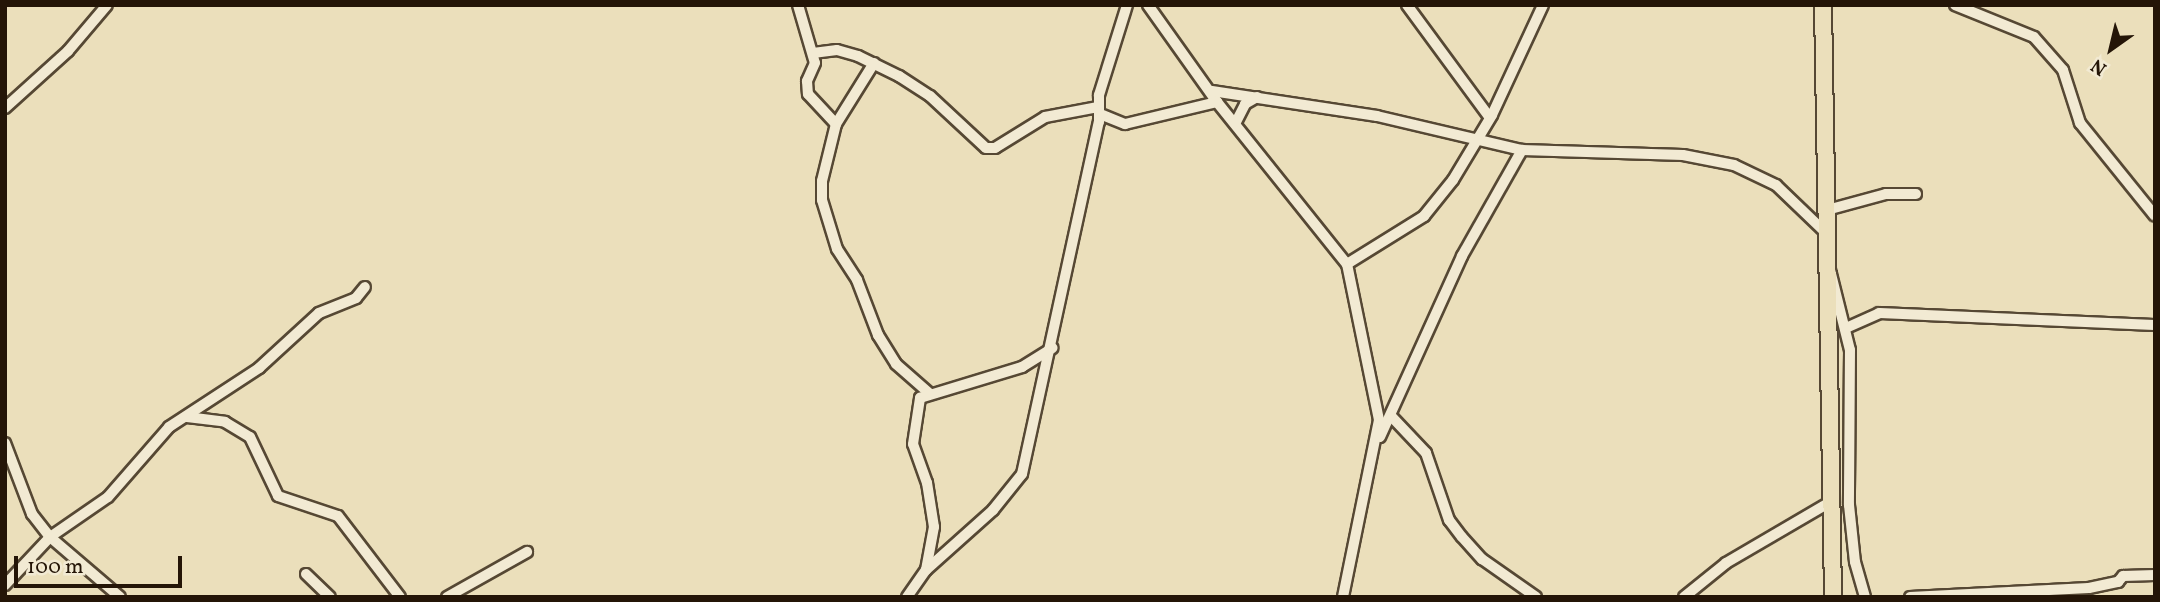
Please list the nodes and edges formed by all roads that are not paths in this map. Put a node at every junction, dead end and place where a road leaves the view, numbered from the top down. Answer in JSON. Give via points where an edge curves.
{"nodes":[{"id":1,"x":107,"y":5,"type":"edge"},
{"id":2,"x":798,"y":5,"type":"edge"},
{"id":3,"x":1127,"y":5,"type":"edge"},
{"id":4,"x":1149,"y":5,"type":"edge"},
{"id":5,"x":1407,"y":5,"type":"edge"},
{"id":6,"x":1544,"y":5,"type":"edge"},
{"id":7,"x":1823,"y":5,"type":"edge"},
{"id":8,"x":1955,"y":5,"type":"edge"},
{"id":9,"x":813,"y":52,"type":"junction"},
{"id":10,"x":874,"y":63,"type":"junction"},
{"id":11,"x":1212,"y":91,"type":"junction"},
{"id":12,"x":1256,"y":97,"type":"junction"},
{"id":13,"x":1217,"y":102,"type":"junction"},
{"id":14,"x":5,"y":108,"type":"edge"},
{"id":15,"x":1099,"y":111,"type":"junction"},
{"id":16,"x":1490,"y":118,"type":"junction"},
{"id":17,"x":1236,"y":122,"type":"junction"},
{"id":18,"x":836,"y":124,"type":"junction"},
{"id":19,"x":1478,"y":136,"type":"junction"},
{"id":20,"x":1522,"y":150,"type":"junction"},
{"id":21,"x":1916,"y":194,"type":"dead end"},
{"id":22,"x":1827,"y":210,"type":"junction"},
{"id":23,"x":2155,"y":216,"type":"edge"},
{"id":24,"x":1826,"y":233,"type":"junction"},
{"id":25,"x":1347,"y":264,"type":"junction"},
{"id":26,"x":1827,"y":264,"type":"junction"},
{"id":27,"x":365,"y":287,"type":"dead end"},
{"id":28,"x":2155,"y":325,"type":"edge"},
{"id":29,"x":1846,"y":328,"type":"junction"},
{"id":30,"x":1052,"y":348,"type":"junction"},
{"id":31,"x":929,"y":393,"type":"junction"},
{"id":32,"x":1391,"y":416,"type":"junction"},
{"id":33,"x":187,"y":417,"type":"junction"},
{"id":34,"x":5,"y":443,"type":"edge"},
{"id":35,"x":1377,"y":444,"type":"junction"},
{"id":36,"x":1832,"y":501,"type":"junction"},
{"id":37,"x":50,"y":537,"type":"junction"},
{"id":38,"x":527,"y":552,"type":"dead end"},
{"id":39,"x":926,"y":570,"type":"junction"},
{"id":40,"x":306,"y":574,"type":"dead end"},
{"id":41,"x":2155,"y":575,"type":"edge"},
{"id":42,"x":5,"y":585,"type":"edge"},
{"id":43,"x":120,"y":597,"type":"edge"},
{"id":44,"x":330,"y":597,"type":"edge"},
{"id":45,"x":400,"y":597,"type":"edge"},
{"id":46,"x":447,"y":597,"type":"edge"},
{"id":47,"x":907,"y":597,"type":"edge"},
{"id":48,"x":1343,"y":597,"type":"edge"},
{"id":49,"x":1536,"y":597,"type":"edge"},
{"id":50,"x":1684,"y":597,"type":"edge"},
{"id":51,"x":1833,"y":597,"type":"edge"},
{"id":52,"x":1865,"y":597,"type":"edge"},
{"id":53,"x":1910,"y":597,"type":"edge"}],
"edges":[{"from":1,"to":14,"type":"street","via":[[68,51]]},
{"from":2,"to":9,"type":"street"},
{"from":3,"to":15,"type":"street"},
{"from":4,"to":11,"type":"street"},
{"from":5,"to":16,"type":"street"},
{"from":6,"to":16,"type":"street"},
{"from":7,"to":22,"type":"highway"},
{"from":8,"to":23,"type":"street","via":[[2034,37],[2063,70],[2080,122]]},
{"from":9,"to":10,"type":"street","via":[[837,50]]},
{"from":9,"to":18,"type":"street","via":[[808,94]]},
{"from":10,"to":15,"type":"street","via":[[930,96],[986,148],[995,148],[1045,117]]},
{"from":10,"to":18,"type":"street"},
{"from":11,"to":12,"type":"street"},
{"from":11,"to":13,"type":"street"},
{"from":12,"to":17,"type":"street","via":[[1245,104]]},
{"from":12,"to":19,"type":"street"},
{"from":13,"to":15,"type":"street","via":[[1125,124]]},
{"from":13,"to":17,"type":"street"},
{"from":15,"to":30,"type":"street"},
{"from":16,"to":19,"type":"street"},
{"from":17,"to":25,"type":"street"},
{"from":18,"to":31,"type":"street","via":[[822,181],[830,231],[889,352]]},
{"from":19,"to":20,"type":"street"},
{"from":19,"to":25,"type":"street","via":[[1453,180],[1424,216]]},
{"from":20,"to":24,"type":"street","via":[[1683,155],[1734,165],[1776,185]]},
{"from":20,"to":32,"type":"street","via":[[1462,257]]},
{"from":21,"to":22,"type":"street","via":[[1886,194]]},
{"from":22,"to":24,"type":"highway"},
{"from":24,"to":26,"type":"highway"},
{"from":25,"to":35,"type":"street","via":[[1377,395]]},
{"from":26,"to":29,"type":"street","via":[[1838,286]]},
{"from":26,"to":36,"type":"highway"},
{"from":27,"to":33,"type":"street","via":[[356,298],[319,313],[259,368],[232,382]]},
{"from":28,"to":29,"type":"street","via":[[1879,313]]},
{"from":29,"to":52,"type":"street","via":[[1849,505],[1855,562]]},
{"from":30,"to":31,"type":"street","via":[[1022,367]]},
{"from":30,"to":39,"type":"street","via":[[1022,474],[993,510]]},
{"from":31,"to":39,"type":"street","via":[[918,403],[913,434],[934,527]]},
{"from":32,"to":35,"type":"street"},
{"from":32,"to":49,"type":"street","via":[[1426,453],[1449,520],[1462,537],[1482,559]]},
{"from":33,"to":37,"type":"street","via":[[160,435],[108,497]]},
{"from":33,"to":45,"type":"street","via":[[225,422],[250,437],[278,496],[338,516]]},
{"from":34,"to":37,"type":"street","via":[[32,514]]},
{"from":35,"to":48,"type":"street"},
{"from":36,"to":50,"type":"street","via":[[1726,563]]},
{"from":36,"to":51,"type":"highway"},
{"from":37,"to":42,"type":"street"},
{"from":37,"to":43,"type":"street"},
{"from":38,"to":46,"type":"street"},
{"from":39,"to":47,"type":"street"},
{"from":40,"to":44,"type":"street"},
{"from":41,"to":53,"type":"street","via":[[2123,576],[2118,582],[2089,588]]}]}
